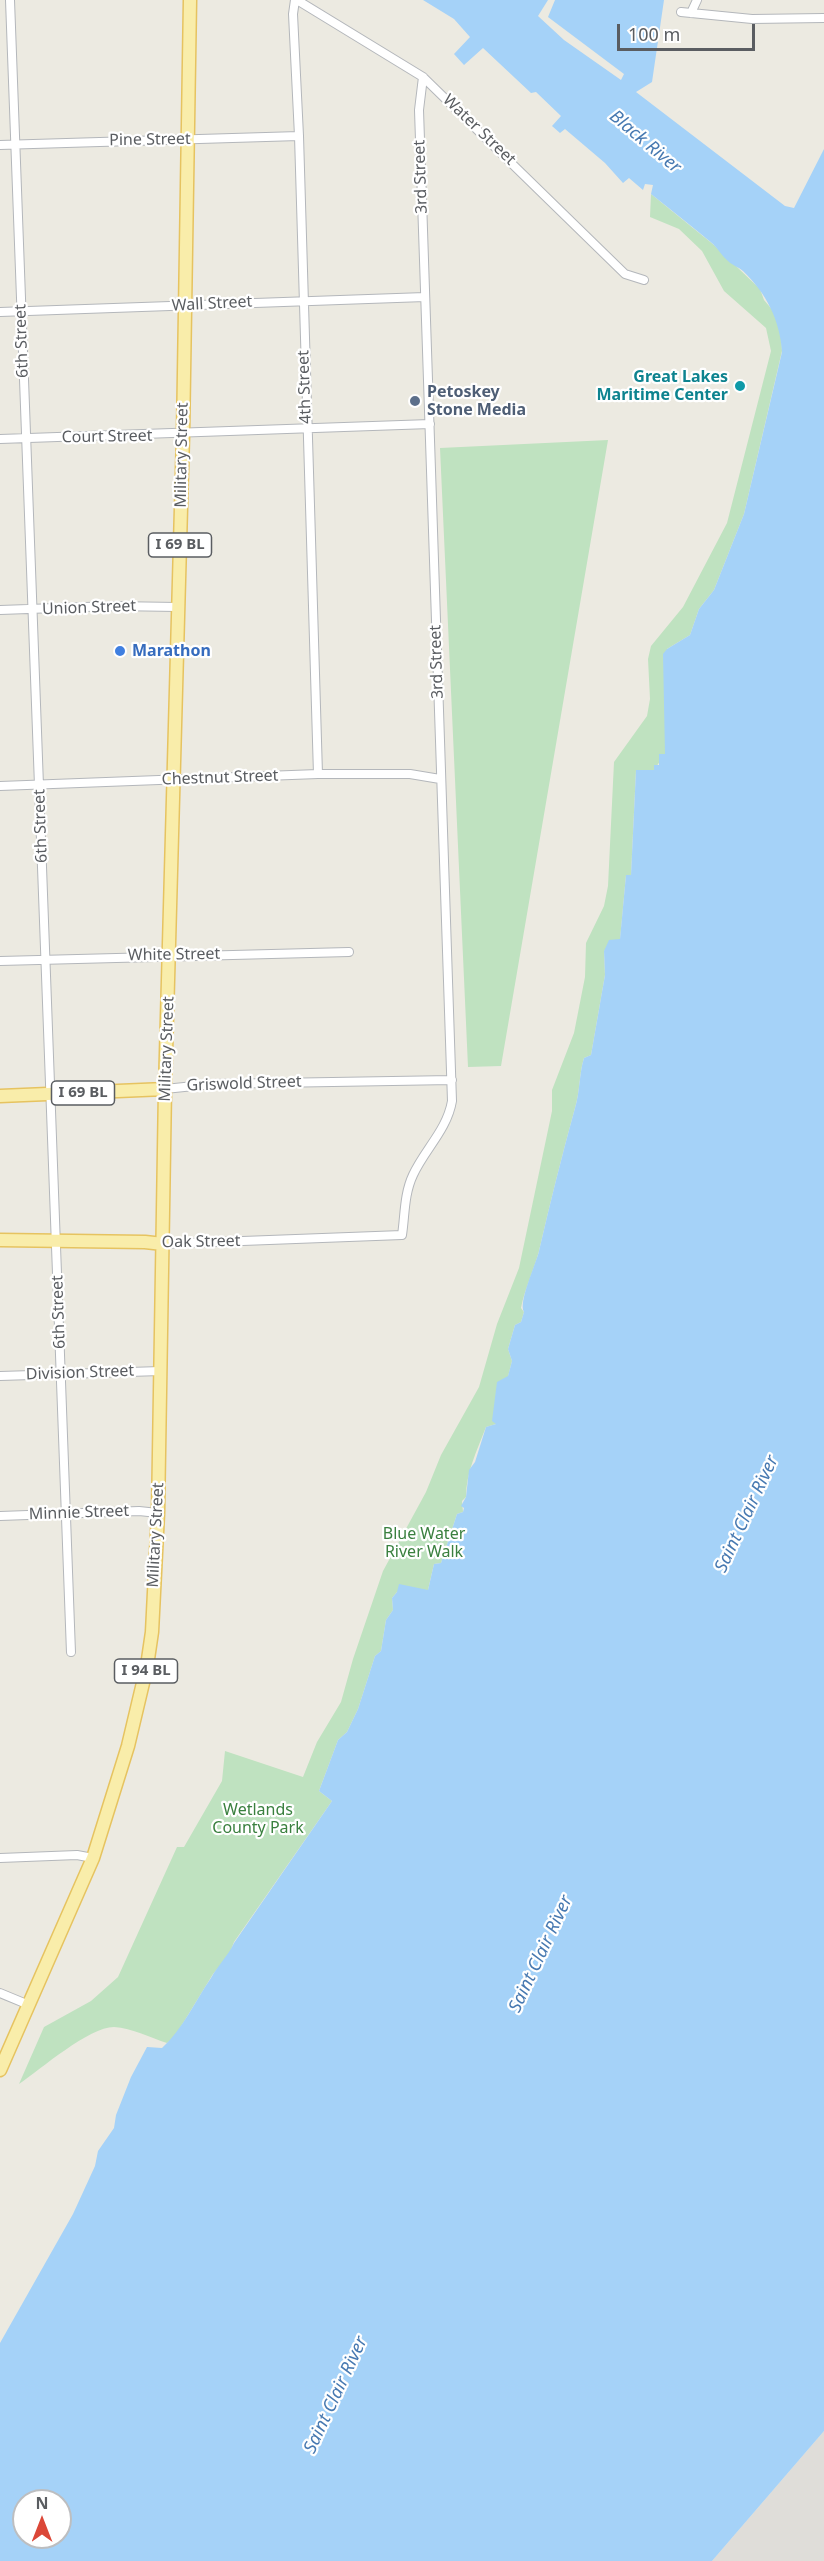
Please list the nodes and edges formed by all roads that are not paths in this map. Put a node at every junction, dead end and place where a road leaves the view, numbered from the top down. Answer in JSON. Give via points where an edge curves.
{"nodes":[{"id":1,"x":10,"y":0,"type":"edge"},
{"id":2,"x":190,"y":0,"type":"edge"},
{"id":3,"x":296,"y":0,"type":"edge"},
{"id":4,"x":697,"y":0,"type":"edge"},
{"id":5,"x":681,"y":12,"type":"dead end"},
{"id":6,"x":691,"y":12,"type":"junction"},
{"id":7,"x":824,"y":18,"type":"edge"},
{"id":8,"x":423,"y":77,"type":"junction"},
{"id":9,"x":300,"y":136,"type":"junction"},
{"id":10,"x":188,"y":140,"type":"junction"},
{"id":11,"x":15,"y":144,"type":"junction"},
{"id":12,"x":0,"y":145,"type":"edge"},
{"id":13,"x":644,"y":280,"type":"dead end"},
{"id":14,"x":425,"y":297,"type":"junction"},
{"id":15,"x":302,"y":300,"type":"junction"},
{"id":16,"x":185,"y":306,"type":"junction"},
{"id":17,"x":0,"y":312,"type":"edge"},
{"id":18,"x":21,"y":312,"type":"junction"},
{"id":19,"x":429,"y":424,"type":"junction"},
{"id":20,"x":306,"y":427,"type":"junction"},
{"id":21,"x":183,"y":435,"type":"junction"},
{"id":22,"x":26,"y":438,"type":"junction"},
{"id":23,"x":0,"y":439,"type":"edge"},
{"id":24,"x":178,"y":607,"type":"junction"},
{"id":25,"x":0,"y":610,"type":"edge"},
{"id":26,"x":32,"y":610,"type":"junction"},
{"id":27,"x":318,"y":774,"type":"junction"},
{"id":28,"x":173,"y":779,"type":"junction"},
{"id":29,"x":440,"y":779,"type":"junction"},
{"id":30,"x":40,"y":784,"type":"junction"},
{"id":31,"x":0,"y":786,"type":"edge"},
{"id":32,"x":349,"y":952,"type":"dead end"},
{"id":33,"x":169,"y":955,"type":"junction"},
{"id":34,"x":46,"y":959,"type":"junction"},
{"id":35,"x":0,"y":961,"type":"edge"},
{"id":36,"x":452,"y":1080,"type":"junction"},
{"id":37,"x":165,"y":1089,"type":"junction"},
{"id":38,"x":51,"y":1094,"type":"junction"},
{"id":39,"x":0,"y":1096,"type":"edge"},
{"id":40,"x":402,"y":1235,"type":"joint"},
{"id":41,"x":0,"y":1240,"type":"edge"},
{"id":42,"x":56,"y":1241,"type":"junction"},
{"id":43,"x":164,"y":1244,"type":"junction"},
{"id":44,"x":161,"y":1371,"type":"junction"},
{"id":45,"x":61,"y":1374,"type":"junction"},
{"id":46,"x":0,"y":1376,"type":"edge"},
{"id":47,"x":158,"y":1513,"type":"junction"},
{"id":48,"x":66,"y":1514,"type":"junction"},
{"id":49,"x":0,"y":1516,"type":"edge"},
{"id":50,"x":71,"y":1653,"type":"dead end"},
{"id":51,"x":0,"y":1858,"type":"edge"},
{"id":52,"x":93,"y":1858,"type":"junction"},
{"id":53,"x":0,"y":1993,"type":"edge"},
{"id":54,"x":29,"y":2006,"type":"junction"},
{"id":55,"x":0,"y":2070,"type":"edge"}],
"edges":[{"from":1,"to":11,"type":"street","name":"6th Street"},
{"from":2,"to":10,"type":"main road","name":"Military Street","number":"I 69 BL"},
{"from":3,"to":8,"type":"street","name":"Water Street"},
{"from":3,"to":9,"type":"street","name":"4th Street","via":[[293,14]]},
{"from":4,"to":6,"type":"street"},
{"from":5,"to":6,"type":"street"},
{"from":6,"to":7,"type":"street","via":[[752,19]]},
{"from":8,"to":13,"type":"street","name":"Water Street","via":[[625,274]]},
{"from":8,"to":14,"type":"street","name":"3rd Street","via":[[419,110]]},
{"from":9,"to":10,"type":"street","name":"Pine Street"},
{"from":9,"to":15,"type":"street","name":"4th Street"},
{"from":10,"to":11,"type":"street","name":"Pine Street"},
{"from":10,"to":16,"type":"main road","name":"Military Street","number":"I 69 BL"},
{"from":11,"to":12,"type":"street","name":"Pine Street"},
{"from":11,"to":18,"type":"street","name":"6th Street"},
{"from":14,"to":15,"type":"street","name":"Wall Street"},
{"from":14,"to":19,"type":"street","name":"3rd Street"},
{"from":15,"to":16,"type":"street","name":"Wall Street"},
{"from":15,"to":20,"type":"street","name":"4th Street"},
{"from":16,"to":18,"type":"street","name":"Wall Street"},
{"from":16,"to":21,"type":"main road","name":"Military Street","number":"I 69 BL"},
{"from":17,"to":18,"type":"street","name":"Wall Street"},
{"from":18,"to":22,"type":"street","name":"6th Street"},
{"from":19,"to":20,"type":"street","name":"Court Street"},
{"from":19,"to":29,"type":"street","name":"3rd Street"},
{"from":20,"to":21,"type":"street","name":"Court Street","via":[[198,430]]},
{"from":20,"to":27,"type":"street","name":"4th Street"},
{"from":21,"to":22,"type":"street","name":"Court Street"},
{"from":21,"to":24,"type":"main road","name":"Military Street","number":"I 69 BL"},
{"from":22,"to":23,"type":"street","name":"Court Street"},
{"from":22,"to":26,"type":"street","name":"6th Street"},
{"from":24,"to":26,"type":"street","name":"Union Street"},
{"from":24,"to":28,"type":"main road","name":"Military Street","number":"I 69 BL"},
{"from":25,"to":26,"type":"street","name":"Union Street"},
{"from":26,"to":30,"type":"street","name":"6th Street"},
{"from":27,"to":28,"type":"street","name":"Chestnut Street"},
{"from":27,"to":29,"type":"street","name":"Chestnut Street","via":[[410,774]]},
{"from":28,"to":30,"type":"street","name":"Chestnut Street"},
{"from":28,"to":33,"type":"main road","name":"Military Street","number":"I 69 BL"},
{"from":29,"to":36,"type":"street","name":"3rd Street"},
{"from":30,"to":31,"type":"street","name":"Chestnut Street"},
{"from":30,"to":34,"type":"street","name":"6th Street"},
{"from":32,"to":33,"type":"street","name":"White Street"},
{"from":33,"to":34,"type":"street","name":"White Street"},
{"from":33,"to":37,"type":"main road","name":"Military Street","number":"I 69 BL"},
{"from":34,"to":35,"type":"street","name":"White Street"},
{"from":34,"to":38,"type":"street","name":"6th Street"},
{"from":36,"to":37,"type":"street","name":"Griswold Street","via":[[213,1084]]},
{"from":36,"to":40,"type":"street","name":"3rd Street","via":[[450,1115],[407,1189]]},
{"from":37,"to":38,"type":"main road","name":"Griswold Street","number":"I 69 BL"},
{"from":37,"to":43,"type":"main road","name":"Military Street","number":"I 69 BL"},
{"from":38,"to":39,"type":"main road","name":"Griswold Street","number":"I 69 BL"},
{"from":38,"to":42,"type":"street","name":"6th Street"},
{"from":40,"to":43,"type":"street","name":"Oak Street"},
{"from":41,"to":42,"type":"main road","name":"Oak Street"},
{"from":42,"to":43,"type":"main road","name":"Oak Street"},
{"from":42,"to":45,"type":"street","name":"6th Street"},
{"from":43,"to":44,"type":"main road","name":"Military Street","number":"I 94 BL"},
{"from":44,"to":45,"type":"street","name":"Division Street"},
{"from":44,"to":47,"type":"main road","name":"Military Street","number":"I 94 BL"},
{"from":45,"to":46,"type":"street","name":"Division Street"},
{"from":45,"to":48,"type":"street","name":"6th Street"},
{"from":47,"to":48,"type":"street","name":"Minnie Street","via":[[139,1510]]},
{"from":47,"to":52,"type":"main road","name":"Military Street","number":"I 94 BL","via":[[147,1666],[128,1746]]},
{"from":48,"to":49,"type":"street","name":"Minnie Street"},
{"from":48,"to":50,"type":"street","name":"6th Street"},
{"from":51,"to":52,"type":"street"},
{"from":52,"to":54,"type":"main road","name":"Military Street","number":"I 94 BL"},
{"from":53,"to":54,"type":"street"},
{"from":54,"to":55,"type":"main road","name":"Military Street","number":"I 94 BL"}]}
